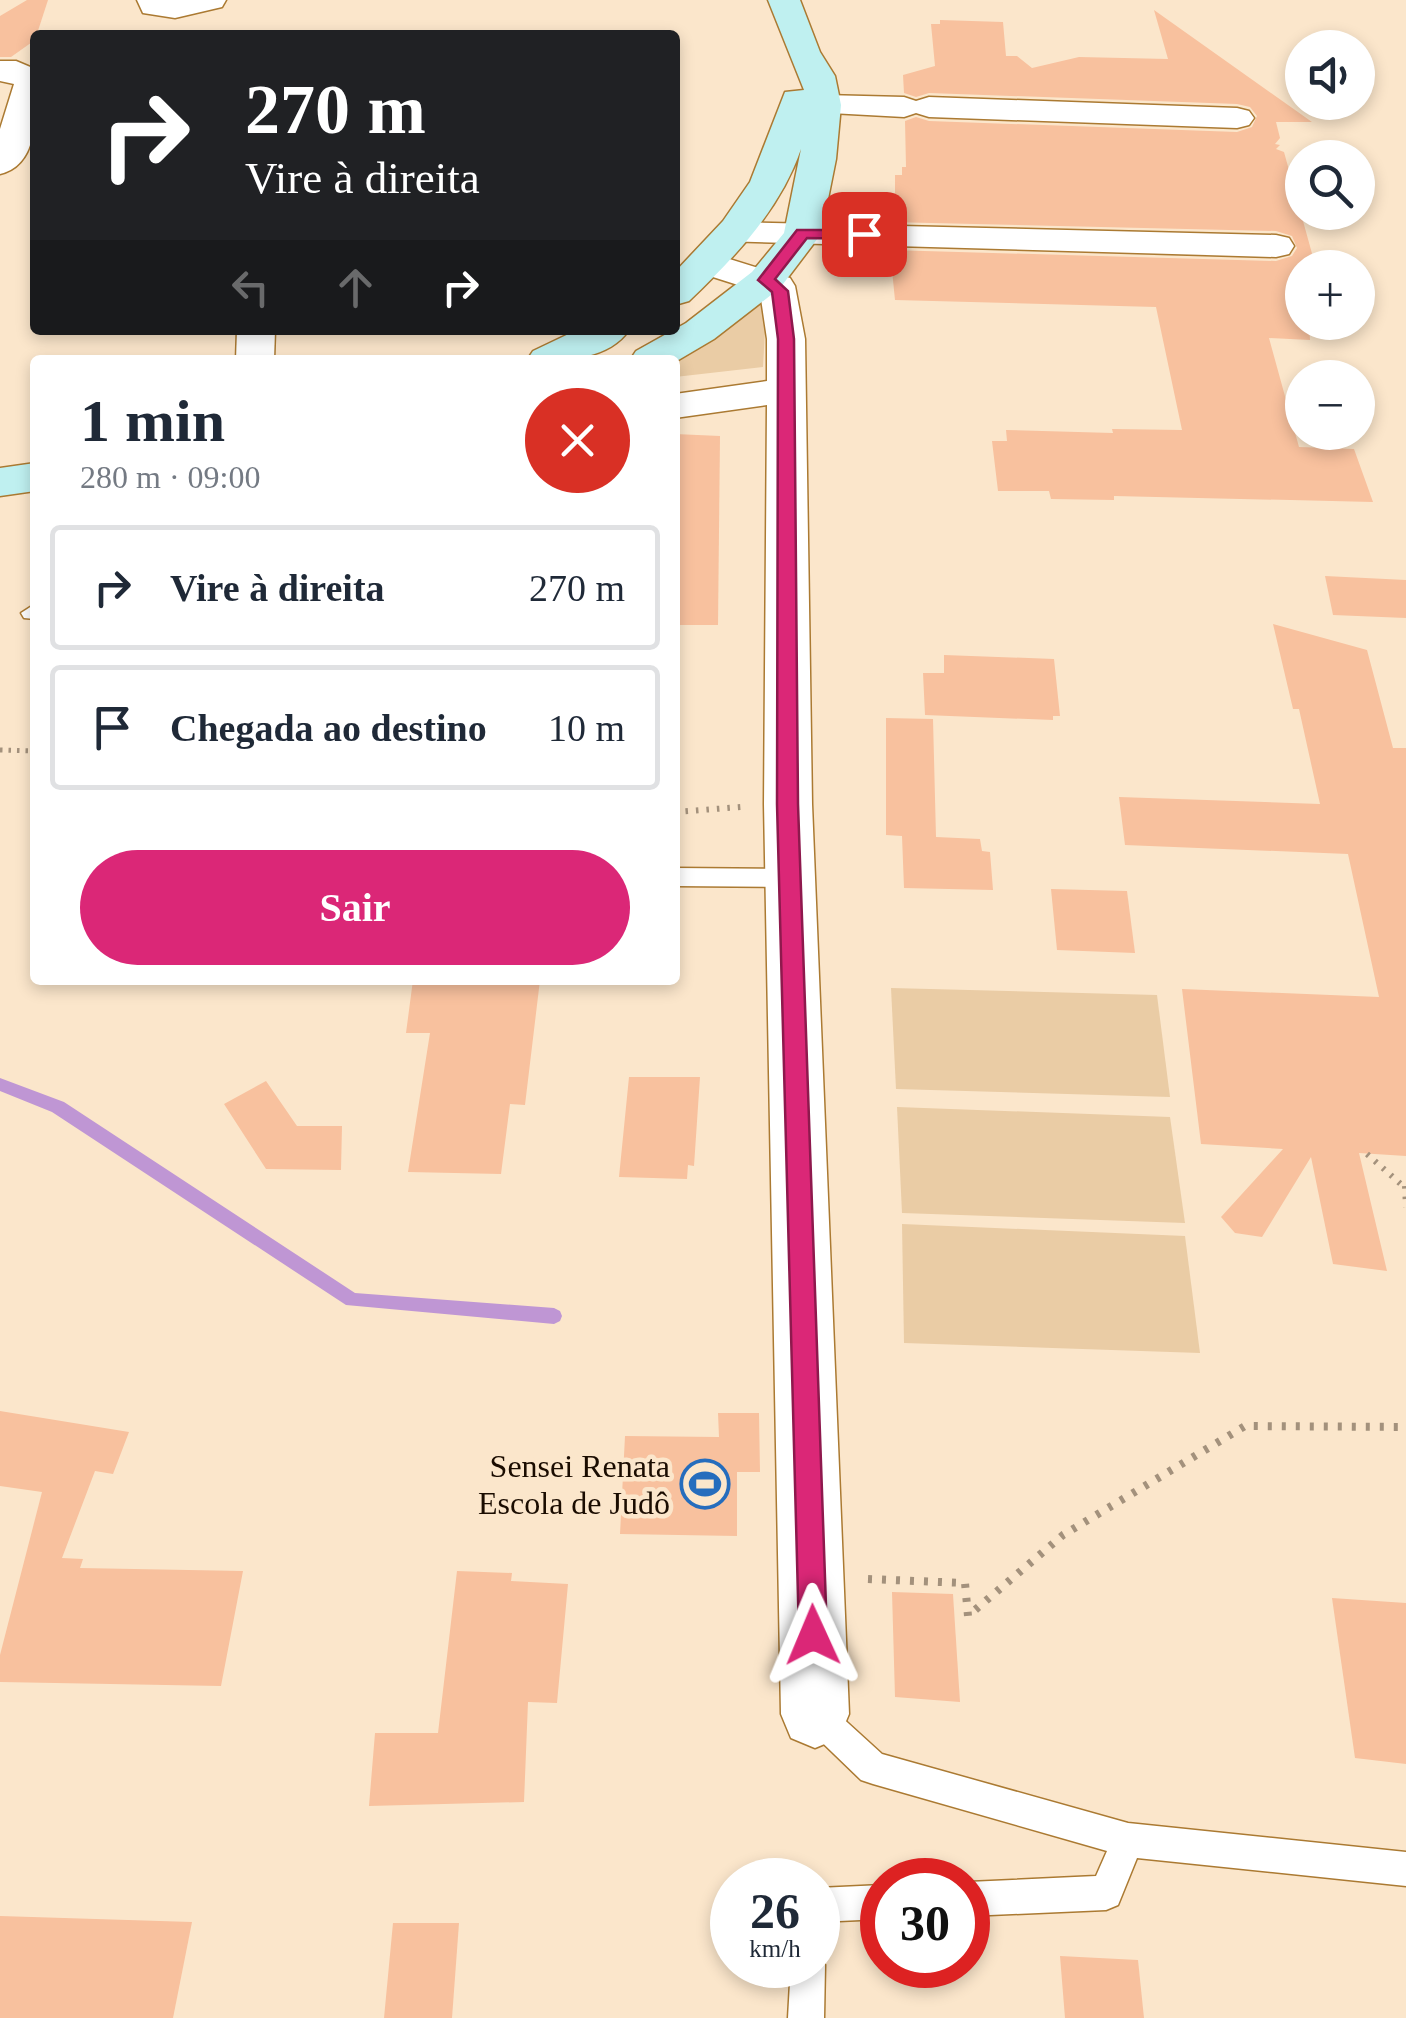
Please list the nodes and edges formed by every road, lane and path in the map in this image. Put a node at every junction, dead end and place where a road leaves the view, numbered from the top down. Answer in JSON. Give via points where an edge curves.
{"nodes":[{"id":1,"x":152,"y":0,"type":"edge"},
{"id":2,"x":210,"y":0,"type":"edge"},
{"id":3,"x":784,"y":0,"type":"edge"},
{"id":4,"x":803,"y":52,"type":"junction"},
{"id":5,"x":0,"y":72,"type":"edge"},
{"id":6,"x":30,"y":80,"type":"edge"},
{"id":7,"x":30,"y":94,"type":"edge"},
{"id":8,"x":824,"y":105,"type":"junction"},
{"id":9,"x":1237,"y":118,"type":"dead end"},
{"id":10,"x":20,"y":161,"type":"edge"},
{"id":11,"x":0,"y":196,"type":"edge"},
{"id":12,"x":734,"y":233,"type":"junction"},
{"id":13,"x":802,"y":234,"type":"junction"},
{"id":14,"x":1276,"y":246,"type":"dead end"},
{"id":15,"x":707,"y":263,"type":"junction"},
{"id":16,"x":766,"y":280,"type":"junction"},
{"id":17,"x":680,"y":288,"type":"edge"},
{"id":18,"x":599,"y":335,"type":"edge"},
{"id":19,"x":557,"y":355,"type":"edge"},
{"id":20,"x":659,"y":355,"type":"edge"},
{"id":21,"x":787,"y":390,"type":"junction"},
{"id":22,"x":680,"y":405,"type":"edge"},
{"id":23,"x":30,"y":478,"type":"edge"},
{"id":24,"x":0,"y":482,"type":"edge"},
{"id":25,"x":0,"y":750,"type":"edge"},
{"id":26,"x":30,"y":751,"type":"edge"},
{"id":27,"x":788,"y":804,"type":"junction"},
{"id":28,"x":680,"y":812,"type":"edge"},
{"id":29,"x":680,"y":877,"type":"edge"},
{"id":30,"x":792,"y":878,"type":"junction"},
{"id":31,"x":1366,"y":1154,"type":"dead end"},
{"id":32,"x":1404,"y":1186,"type":"edge"},
{"id":33,"x":1406,"y":1207,"type":"edge"},
{"id":34,"x":1406,"y":1427,"type":"edge"},
{"id":35,"x":878,"y":1582,"type":"dead end"},
{"id":36,"x":815,"y":1714,"type":"joint"},
{"id":37,"x":1128,"y":1840,"type":"junction"},
{"id":38,"x":1406,"y":1869,"type":"edge"},
{"id":39,"x":990,"y":1898,"type":"edge"},
{"id":40,"x":807,"y":1988,"type":"edge"},
{"id":41,"x":806,"y":2018,"type":"edge"}],
"edges":[{"from":1,"to":2,"type":"street","via":[[175,9]]},
{"from":3,"to":4,"type":"main road"},
{"from":4,"to":8,"type":"main road","via":[[818,76]]},
{"from":4,"to":12,"type":"main road","via":[[791,134],[774,178]]},
{"from":5,"to":6,"type":"street"},
{"from":7,"to":10,"type":"street"},
{"from":8,"to":9,"type":"street"},
{"from":8,"to":13,"type":"main road"},
{"from":10,"to":11,"type":"street"},
{"from":12,"to":13,"type":"street"},
{"from":12,"to":15,"type":"main road"},
{"from":13,"to":14,"type":"street"},
{"from":13,"to":16,"type":"main road"},
{"from":15,"to":16,"type":"street"},
{"from":15,"to":17,"type":"main road"},
{"from":16,"to":20,"type":"main road"},
{"from":16,"to":21,"type":"street","via":[[780,291]]},
{"from":18,"to":19,"type":"main road"},
{"from":21,"to":22,"type":"street"},
{"from":21,"to":27,"type":"street"},
{"from":23,"to":24,"type":"main road"},
{"from":25,"to":26,"type":"path"},
{"from":27,"to":28,"type":"path"},
{"from":27,"to":30,"type":"street"},
{"from":29,"to":30,"type":"lane"},
{"from":30,"to":36,"type":"street"},
{"from":31,"to":32,"type":"path"},
{"from":32,"to":33,"type":"path"},
{"from":34,"to":35,"type":"path","via":[[1245,1426],[1062,1535],[968,1616],[965,1582]]},
{"from":36,"to":37,"type":"lane","via":[[873,1768]]},
{"from":37,"to":38,"type":"lane"},
{"from":37,"to":39,"type":"lane","via":[[1106,1893]]},
{"from":40,"to":41,"type":"lane"}]}
